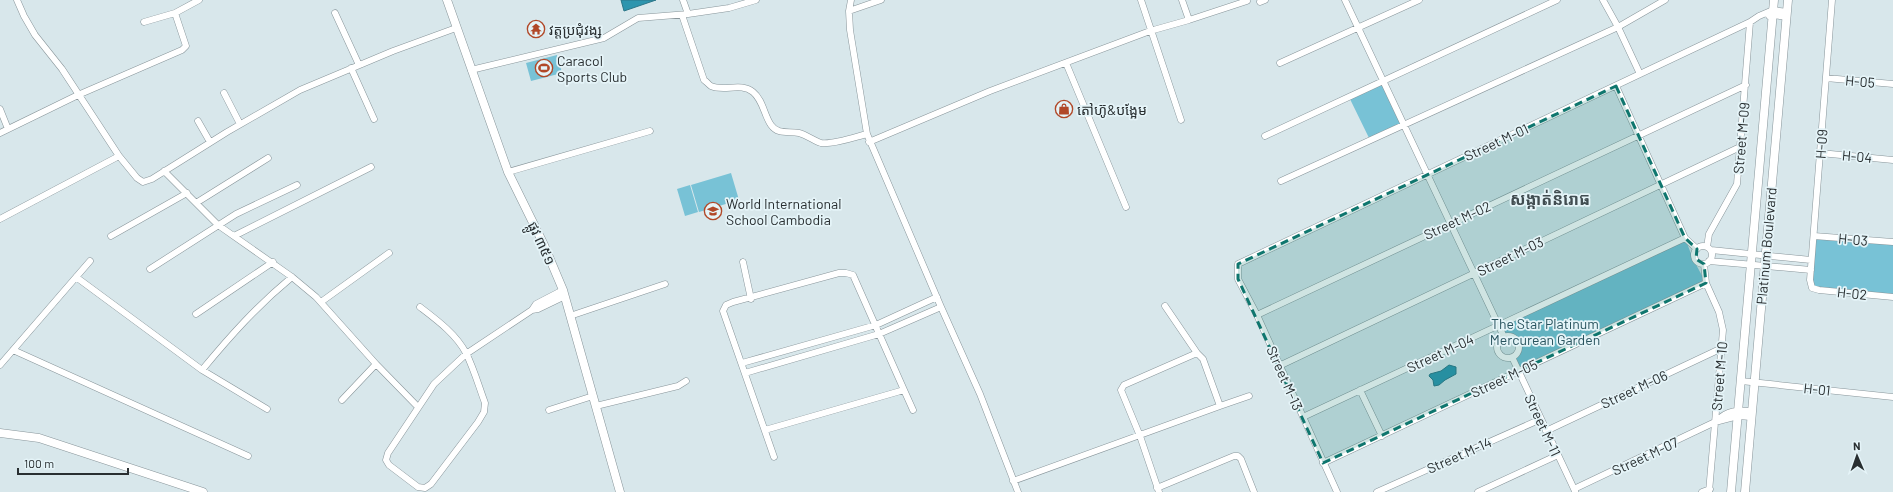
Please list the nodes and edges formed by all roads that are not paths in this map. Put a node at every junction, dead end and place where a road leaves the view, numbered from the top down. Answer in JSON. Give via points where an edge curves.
{"nodes":[{"id":1,"x":17,"y":0,"type":"edge"},
{"id":2,"x":199,"y":0,"type":"edge"},
{"id":3,"x":447,"y":0,"type":"edge"},
{"id":4,"x":683,"y":0,"type":"edge"},
{"id":5,"x":756,"y":0,"type":"edge"},
{"id":6,"x":851,"y":0,"type":"edge"},
{"id":7,"x":881,"y":0,"type":"edge"},
{"id":8,"x":1141,"y":0,"type":"edge"},
{"id":9,"x":1182,"y":0,"type":"edge"},
{"id":10,"x":1345,"y":0,"type":"edge"},
{"id":11,"x":1419,"y":0,"type":"edge"},
{"id":12,"x":1557,"y":0,"type":"edge"},
{"id":13,"x":1603,"y":0,"type":"edge"},
{"id":14,"x":1665,"y":0,"type":"edge"},
{"id":15,"x":1774,"y":0,"type":"edge"},
{"id":16,"x":1788,"y":0,"type":"edge"},
{"id":17,"x":1832,"y":0,"type":"edge"},
{"id":18,"x":1247,"y":1,"type":"dead end"},
{"id":19,"x":849,"y":11,"type":"junction"},
{"id":20,"x":176,"y":13,"type":"junction"},
{"id":21,"x":335,"y":13,"type":"dead end"},
{"id":22,"x":1773,"y":13,"type":"junction"},
{"id":23,"x":685,"y":14,"type":"junction"},
{"id":24,"x":1787,"y":14,"type":"junction"},
{"id":25,"x":1189,"y":20,"type":"junction"},
{"id":26,"x":1752,"y":21,"type":"junction"},
{"id":27,"x":144,"y":22,"type":"dead end"},
{"id":28,"x":1618,"y":27,"type":"junction"},
{"id":29,"x":456,"y":28,"type":"junction"},
{"id":30,"x":1358,"y":28,"type":"junction"},
{"id":31,"x":1150,"y":31,"type":"junction"},
{"id":32,"x":1066,"y":63,"type":"junction"},
{"id":33,"x":1280,"y":63,"type":"dead end"},
{"id":34,"x":359,"y":65,"type":"junction"},
{"id":35,"x":351,"y":68,"type":"junction"},
{"id":36,"x":472,"y":70,"type":"junction"},
{"id":37,"x":1640,"y":74,"type":"junction"},
{"id":38,"x":1826,"y":78,"type":"junction"},
{"id":39,"x":1383,"y":81,"type":"junction"},
{"id":40,"x":1893,"y":84,"type":"edge"},
{"id":41,"x":1746,"y":85,"type":"junction"},
{"id":42,"x":1616,"y":86,"type":"junction"},
{"id":43,"x":224,"y":93,"type":"dead end"},
{"id":44,"x":78,"y":95,"type":"junction"},
{"id":45,"x":0,"y":109,"type":"edge"},
{"id":46,"x":374,"y":119,"type":"dead end"},
{"id":47,"x":1181,"y":120,"type":"dead end"},
{"id":48,"x":198,"y":121,"type":"dead end"},
{"id":49,"x":240,"y":124,"type":"junction"},
{"id":50,"x":1405,"y":125,"type":"junction"},
{"id":51,"x":8,"y":129,"type":"junction"},
{"id":52,"x":650,"y":131,"type":"dead end"},
{"id":53,"x":0,"y":133,"type":"edge"},
{"id":54,"x":867,"y":134,"type":"junction"},
{"id":55,"x":1638,"y":135,"type":"junction"},
{"id":56,"x":1265,"y":136,"type":"dead end"},
{"id":57,"x":210,"y":142,"type":"junction"},
{"id":58,"x":870,"y":142,"type":"junction"},
{"id":59,"x":1740,"y":147,"type":"junction"},
{"id":60,"x":1820,"y":153,"type":"junction"},
{"id":61,"x":119,"y":156,"type":"junction"},
{"id":62,"x":268,"y":158,"type":"dead end"},
{"id":63,"x":1893,"y":160,"type":"edge"},
{"id":64,"x":371,"y":167,"type":"dead end"},
{"id":65,"x":164,"y":171,"type":"junction"},
{"id":66,"x":508,"y":172,"type":"junction"},
{"id":67,"x":1428,"y":174,"type":"junction"},
{"id":68,"x":1281,"y":181,"type":"dead end"},
{"id":69,"x":1661,"y":184,"type":"junction"},
{"id":70,"x":298,"y":185,"type":"dead end"},
{"id":71,"x":186,"y":193,"type":"junction"},
{"id":72,"x":196,"y":203,"type":"junction"},
{"id":73,"x":1126,"y":206,"type":"dead end"},
{"id":74,"x":0,"y":219,"type":"edge"},
{"id":75,"x":1450,"y":223,"type":"junction"},
{"id":76,"x":218,"y":224,"type":"junction"},
{"id":77,"x":111,"y":236,"type":"dead end"},
{"id":78,"x":234,"y":236,"type":"junction"},
{"id":79,"x":1814,"y":236,"type":"junction"},
{"id":80,"x":1686,"y":238,"type":"junction"},
{"id":81,"x":1893,"y":242,"type":"edge"},
{"id":82,"x":1697,"y":249,"type":"junction"},
{"id":83,"x":1709,"y":249,"type":"junction"},
{"id":84,"x":389,"y":253,"type":"dead end"},
{"id":85,"x":1752,"y":255,"type":"junction"},
{"id":86,"x":1765,"y":256,"type":"junction"},
{"id":87,"x":1812,"y":260,"type":"junction"},
{"id":88,"x":90,"y":262,"type":"dead end"},
{"id":89,"x":273,"y":262,"type":"junction"},
{"id":90,"x":743,"y":262,"type":"dead end"},
{"id":91,"x":1707,"y":263,"type":"junction"},
{"id":92,"x":1238,"y":264,"type":"joint"},
{"id":93,"x":1751,"y":265,"type":"junction"},
{"id":94,"x":1765,"y":266,"type":"junction"},
{"id":95,"x":150,"y":269,"type":"dead end"},
{"id":96,"x":1811,"y":270,"type":"junction"},
{"id":97,"x":1474,"y":273,"type":"junction"},
{"id":98,"x":76,"y":277,"type":"junction"},
{"id":99,"x":292,"y":277,"type":"junction"},
{"id":100,"x":1706,"y":283,"type":"junction"},
{"id":101,"x":665,"y":284,"type":"dead end"},
{"id":102,"x":1812,"y":288,"type":"joint"},
{"id":103,"x":564,"y":293,"type":"junction"},
{"id":104,"x":1893,"y":297,"type":"edge"},
{"id":105,"x":936,"y":298,"type":"junction"},
{"id":106,"x":751,"y":299,"type":"junction"},
{"id":107,"x":321,"y":302,"type":"junction"},
{"id":108,"x":1165,"y":306,"type":"dead end"},
{"id":109,"x":420,"y":307,"type":"dead end"},
{"id":110,"x":941,"y":307,"type":"junction"},
{"id":111,"x":196,"y":314,"type":"dead end"},
{"id":112,"x":1257,"y":315,"type":"junction"},
{"id":113,"x":570,"y":316,"type":"junction"},
{"id":114,"x":876,"y":325,"type":"junction"},
{"id":115,"x":1499,"y":325,"type":"junction"},
{"id":116,"x":879,"y":334,"type":"junction"},
{"id":117,"x":1504,"y":337,"type":"junction"},
{"id":118,"x":1722,"y":348,"type":"junction"},
{"id":119,"x":13,"y":350,"type":"junction"},
{"id":120,"x":1198,"y":353,"type":"junction"},
{"id":121,"x":466,"y":354,"type":"junction"},
{"id":122,"x":1512,"y":357,"type":"junction"},
{"id":123,"x":742,"y":363,"type":"junction"},
{"id":124,"x":376,"y":364,"type":"junction"},
{"id":125,"x":0,"y":365,"type":"edge"},
{"id":126,"x":1279,"y":366,"type":"junction"},
{"id":127,"x":202,"y":370,"type":"junction"},
{"id":128,"x":1518,"y":371,"type":"junction"},
{"id":129,"x":745,"y":373,"type":"junction"},
{"id":130,"x":686,"y":381,"type":"dead end"},
{"id":131,"x":1741,"y":381,"type":"junction"},
{"id":132,"x":1754,"y":382,"type":"junction"},
{"id":133,"x":904,"y":390,"type":"junction"},
{"id":134,"x":1360,"y":390,"type":"junction"},
{"id":135,"x":593,"y":396,"type":"junction"},
{"id":136,"x":1249,"y":396,"type":"dead end"},
{"id":137,"x":1893,"y":397,"type":"edge"},
{"id":138,"x":342,"y":400,"type":"dead end"},
{"id":139,"x":596,"y":406,"type":"junction"},
{"id":140,"x":1220,"y":406,"type":"junction"},
{"id":141,"x":418,"y":407,"type":"junction"},
{"id":142,"x":267,"y":409,"type":"dead end"},
{"id":143,"x":549,"y":410,"type":"dead end"},
{"id":144,"x":912,"y":410,"type":"dead end"},
{"id":145,"x":1738,"y":413,"type":"junction"},
{"id":146,"x":1752,"y":414,"type":"junction"},
{"id":147,"x":1303,"y":417,"type":"junction"},
{"id":148,"x":1541,"y":419,"type":"junction"},
{"id":149,"x":1715,"y":422,"type":"junction"},
{"id":150,"x":765,"y":430,"type":"junction"},
{"id":151,"x":1546,"y":431,"type":"junction"},
{"id":152,"x":0,"y":433,"type":"edge"},
{"id":153,"x":1140,"y":436,"type":"junction"},
{"id":154,"x":1382,"y":436,"type":"junction"},
{"id":155,"x":1558,"y":455,"type":"junction"},
{"id":156,"x":248,"y":456,"type":"dead end"},
{"id":157,"x":774,"y":457,"type":"dead end"},
{"id":158,"x":1323,"y":464,"type":"junction"},
{"id":159,"x":1013,"y":481,"type":"junction"},
{"id":160,"x":1158,"y":490,"type":"edge"},
{"id":161,"x":1709,"y":490,"type":"edge"},
{"id":162,"x":1574,"y":491,"type":"edge"},
{"id":163,"x":203,"y":492,"type":"edge"},
{"id":164,"x":620,"y":492,"type":"edge"},
{"id":165,"x":1018,"y":492,"type":"edge"},
{"id":166,"x":1254,"y":492,"type":"edge"},
{"id":167,"x":1336,"y":492,"type":"edge"},
{"id":168,"x":1377,"y":492,"type":"edge"},
{"id":169,"x":1478,"y":492,"type":"edge"},
{"id":170,"x":1702,"y":492,"type":"edge"},
{"id":171,"x":1731,"y":492,"type":"edge"},
{"id":172,"x":1745,"y":492,"type":"edge"}],
"edges":[{"from":1,"to":44,"type":"street","via":[[35,35],[62,69]]},
{"from":2,"to":20,"type":"street"},
{"from":3,"to":29,"type":"street","name":"ផ្លូវ ៣៥១"},
{"from":4,"to":23,"type":"street"},
{"from":5,"to":23,"type":"street","via":[[729,8]]},
{"from":6,"to":19,"type":"street"},
{"from":7,"to":19,"type":"street"},
{"from":8,"to":31,"type":"street"},
{"from":9,"to":25,"type":"street"},
{"from":10,"to":30,"type":"street"},
{"from":11,"to":30,"type":"street"},
{"from":12,"to":39,"type":"street"},
{"from":13,"to":28,"type":"street"},
{"from":14,"to":28,"type":"street"},
{"from":15,"to":22,"type":"street","name":"Platinum Boulevard"},
{"from":16,"to":24,"type":"street","name":"Platinum Boulevard"},
{"from":17,"to":38,"type":"street","name":"H-09"},
{"from":18,"to":25,"type":"street"},
{"from":19,"to":54,"type":"street"},
{"from":20,"to":27,"type":"street"},
{"from":20,"to":44,"type":"street","via":[[186,46],[182,50]]},
{"from":21,"to":34,"type":"street"},
{"from":22,"to":24,"type":"street"},
{"from":22,"to":26,"type":"street","name":"Street M-01","via":[[1759,16]]},
{"from":22,"to":85,"type":"street","name":"Platinum Boulevard"},
{"from":23,"to":36,"type":"street","via":[[638,18],[604,38]]},
{"from":23,"to":54,"type":"street","via":[[704,80],[711,86],[744,88],[754,92],[771,125],[777,131],[797,133],[821,143]]},
{"from":24,"to":86,"type":"street","name":"Platinum Boulevard"},
{"from":25,"to":31,"type":"street"},
{"from":26,"to":37,"type":"street","name":"Street M-01"},
{"from":26,"to":41,"type":"street","name":"Street M-09"},
{"from":28,"to":37,"type":"street"},
{"from":28,"to":50,"type":"street"},
{"from":29,"to":34,"type":"street"},
{"from":29,"to":36,"type":"street","name":"ផ្លូវ ៣៥១"},
{"from":30,"to":33,"type":"street"},
{"from":30,"to":39,"type":"street"},
{"from":31,"to":32,"type":"street"},
{"from":31,"to":47,"type":"street"},
{"from":32,"to":58,"type":"street","via":[[990,91]]},
{"from":32,"to":73,"type":"street"},
{"from":34,"to":35,"type":"street"},
{"from":35,"to":46,"type":"street"},
{"from":35,"to":49,"type":"street","via":[[300,90]]},
{"from":36,"to":66,"type":"street","name":"ផ្លូវ ៣៥១"},
{"from":37,"to":42,"type":"street","name":"Street M-01"},
{"from":38,"to":40,"type":"street","name":"H-05"},
{"from":38,"to":60,"type":"street","name":"H-09"},
{"from":39,"to":50,"type":"street"},
{"from":39,"to":56,"type":"street"},
{"from":41,"to":55,"type":"street","name":"Street M-02"},
{"from":41,"to":59,"type":"street","name":"Street M-09"},
{"from":42,"to":55,"type":"street"},
{"from":42,"to":67,"type":"street","name":"Street M-01"},
{"from":43,"to":49,"type":"street"},
{"from":44,"to":51,"type":"street"},
{"from":44,"to":61,"type":"street"},
{"from":45,"to":51,"type":"street"},
{"from":48,"to":57,"type":"street"},
{"from":49,"to":57,"type":"street"},
{"from":50,"to":67,"type":"street"},
{"from":50,"to":68,"type":"street"},
{"from":51,"to":53,"type":"street"},
{"from":52,"to":66,"type":"street"},
{"from":54,"to":58,"type":"street"},
{"from":55,"to":69,"type":"street"},
{"from":55,"to":75,"type":"street","name":"Street M-02"},
{"from":57,"to":65,"type":"street"},
{"from":58,"to":105,"type":"street"},
{"from":59,"to":69,"type":"street","name":"Street M-03"},
{"from":59,"to":83,"type":"street","name":"Street M-09","via":[[1737,184],[1709,234]]},
{"from":60,"to":63,"type":"street","name":"H-04"},
{"from":60,"to":79,"type":"street","name":"H-09"},
{"from":61,"to":65,"type":"street","via":[[143,182]]},
{"from":61,"to":74,"type":"street"},
{"from":62,"to":72,"type":"street"},
{"from":64,"to":78,"type":"street"},
{"from":65,"to":71,"type":"street"},
{"from":66,"to":103,"type":"street","name":"ផ្លូវ ៣៥១","via":[[547,251]]},
{"from":67,"to":75,"type":"street"},
{"from":67,"to":92,"type":"street","name":"Street M-01"},
{"from":69,"to":80,"type":"street"},
{"from":69,"to":97,"type":"street","name":"Street M-03"},
{"from":70,"to":76,"type":"street"},
{"from":71,"to":72,"type":"street"},
{"from":71,"to":77,"type":"street"},
{"from":72,"to":76,"type":"street"},
{"from":75,"to":97,"type":"street"},
{"from":75,"to":112,"type":"street","name":"Street M-02"},
{"from":76,"to":78,"type":"street"},
{"from":76,"to":95,"type":"street"},
{"from":78,"to":89,"type":"street"},
{"from":79,"to":81,"type":"street","name":"H-03"},
{"from":79,"to":87,"type":"street","name":"H-09"},
{"from":80,"to":82,"type":"street"},
{"from":80,"to":115,"type":"street","name":"Street M-04"},
{"from":82,"to":83,"type":"street"},
{"from":82,"to":91,"type":"street","via":[[1695,256],[1698,262]]},
{"from":83,"to":85,"type":"street"},
{"from":83,"to":91,"type":"street","via":[[1712,255]]},
{"from":84,"to":107,"type":"street"},
{"from":85,"to":86,"type":"street"},
{"from":85,"to":93,"type":"street","name":"Platinum Boulevard"},
{"from":86,"to":87,"type":"street"},
{"from":86,"to":94,"type":"street","name":"Platinum Boulevard"},
{"from":87,"to":96,"type":"street","name":"H-09"},
{"from":88,"to":98,"type":"street"},
{"from":89,"to":99,"type":"street"},
{"from":89,"to":111,"type":"street"},
{"from":90,"to":106,"type":"street"},
{"from":91,"to":93,"type":"street"},
{"from":91,"to":100,"type":"street","name":"Street M-10"},
{"from":92,"to":112,"type":"street","name":"Street M-13","via":[[1238,279]]},
{"from":93,"to":94,"type":"street"},
{"from":93,"to":131,"type":"street","name":"Platinum Boulevard"},
{"from":94,"to":96,"type":"street"},
{"from":94,"to":132,"type":"street","name":"Platinum Boulevard"},
{"from":96,"to":102,"type":"street","name":"H-09"},
{"from":97,"to":115,"type":"street"},
{"from":97,"to":126,"type":"street","name":"Street M-03"},
{"from":98,"to":119,"type":"street"},
{"from":98,"to":127,"type":"street"},
{"from":99,"to":107,"type":"street"},
{"from":99,"to":127,"type":"street","via":[[259,306]]},
{"from":100,"to":118,"type":"street","name":"Street M-10","via":[[1722,321]]},
{"from":100,"to":128,"type":"street","name":"Street M-05"},
{"from":101,"to":113,"type":"street"},
{"from":102,"to":104,"type":"street","name":"H-02"},
{"from":103,"to":113,"type":"street","name":"ផ្លូវ ៣៥១"},
{"from":103,"to":121,"type":"street","via":[[536,304],[532,310]]},
{"from":105,"to":110,"type":"street"},
{"from":105,"to":114,"type":"street"},
{"from":106,"to":114,"type":"street","via":[[846,273],[853,275]]},
{"from":106,"to":123,"type":"street","via":[[733,302],[726,305],[723,311]]},
{"from":107,"to":124,"type":"street"},
{"from":108,"to":120,"type":"street"},
{"from":109,"to":121,"type":"street","via":[[442,324],[459,342]]},
{"from":110,"to":116,"type":"street"},
{"from":110,"to":159,"type":"street","via":[[980,394]]},
{"from":112,"to":126,"type":"street","name":"Street M-13"},
{"from":113,"to":135,"type":"street","name":"ផ្លូវ ៣៥១"},
{"from":114,"to":116,"type":"street"},
{"from":114,"to":123,"type":"street"},
{"from":115,"to":117,"type":"street"},
{"from":115,"to":134,"type":"street","name":"Street M-04"},
{"from":116,"to":129,"type":"street"},
{"from":116,"to":133,"type":"street"},
{"from":117,"to":122,"type":"street","via":[[1511,337],[1518,344],[1518,351]]},
{"from":117,"to":122,"type":"street","via":[[1498,342],[1497,349],[1501,356]]},
{"from":118,"to":149,"type":"street","name":"Street M-10"},
{"from":118,"to":151,"type":"street","name":"Street M-06"},
{"from":119,"to":125,"type":"street"},
{"from":119,"to":156,"type":"street"},
{"from":120,"to":140,"type":"street","via":[[1203,359]]},
{"from":120,"to":153,"type":"street","via":[[1122,387]]},
{"from":121,"to":141,"type":"street","via":[[434,384]]},
{"from":121,"to":141,"type":"street","via":[[485,403],[484,412],[431,484],[425,488],[418,487],[386,460]]},
{"from":122,"to":128,"type":"street","name":"Street M-11"},
{"from":123,"to":129,"type":"street"},
{"from":124,"to":138,"type":"street"},
{"from":124,"to":141,"type":"street"},
{"from":126,"to":147,"type":"street","name":"Street M-13"},
{"from":127,"to":142,"type":"street"},
{"from":128,"to":148,"type":"street","name":"Street M-11"},
{"from":128,"to":154,"type":"street","name":"Street M-05"},
{"from":129,"to":150,"type":"street"},
{"from":130,"to":139,"type":"street","via":[[678,386]]},
{"from":131,"to":132,"type":"street","name":"H-01"},
{"from":131,"to":145,"type":"street","name":"Platinum Boulevard"},
{"from":132,"to":137,"type":"street","name":"H-01"},
{"from":132,"to":146,"type":"street","name":"Platinum Boulevard"},
{"from":133,"to":144,"type":"street"},
{"from":133,"to":150,"type":"street"},
{"from":134,"to":147,"type":"street","name":"Street M-04"},
{"from":134,"to":154,"type":"street"},
{"from":135,"to":139,"type":"street","name":"ផ្លូវ ៣៥១"},
{"from":135,"to":143,"type":"street"},
{"from":136,"to":140,"type":"street"},
{"from":139,"to":164,"type":"street","name":"ផ្លូវ ៣៥១"},
{"from":140,"to":153,"type":"street"},
{"from":145,"to":146,"type":"street"},
{"from":145,"to":149,"type":"street","name":"Street M-07","via":[[1724,414]]},
{"from":145,"to":171,"type":"street","name":"Platinum Boulevard"},
{"from":146,"to":172,"type":"street","name":"Platinum Boulevard"},
{"from":147,"to":158,"type":"street","name":"Street M-13"},
{"from":148,"to":151,"type":"street","name":"Street M-11"},
{"from":148,"to":168,"type":"street","name":"Street M-14"},
{"from":149,"to":161,"type":"street","name":"Street M-10"},
{"from":149,"to":162,"type":"street","name":"Street M-07"},
{"from":150,"to":157,"type":"street"},
{"from":151,"to":155,"type":"street","name":"Street M-11"},
{"from":152,"to":163,"type":"street","via":[[39,438]]},
{"from":153,"to":159,"type":"street"},
{"from":153,"to":160,"type":"street"},
{"from":154,"to":158,"type":"street","name":"Street M-05"},
{"from":155,"to":162,"type":"street","name":"Street M-11"},
{"from":155,"to":169,"type":"street"},
{"from":158,"to":167,"type":"street","name":"Street M-13"},
{"from":159,"to":165,"type":"street"},
{"from":160,"to":166,"type":"street","via":[[1238,456]]},
{"from":161,"to":170,"type":"street"}]}
